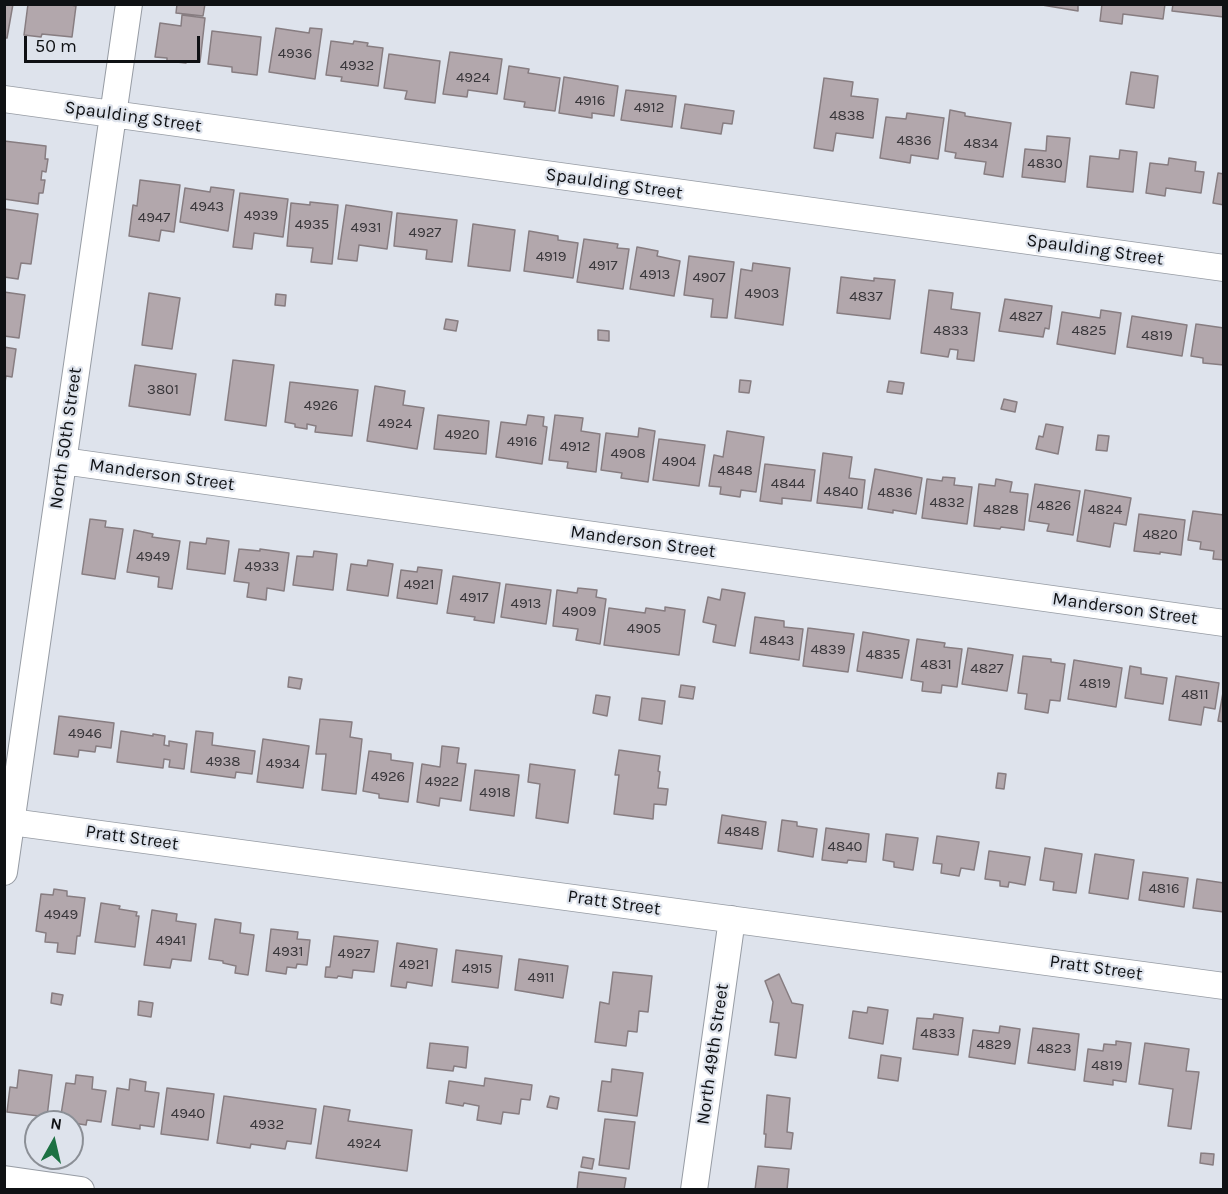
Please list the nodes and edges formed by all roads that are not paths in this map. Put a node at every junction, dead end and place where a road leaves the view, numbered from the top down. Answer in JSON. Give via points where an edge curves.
{"nodes":[{"id":1,"x":129,"y":4,"type":"edge"},
{"id":2,"x":4,"y":99,"type":"edge"},
{"id":3,"x":113,"y":114,"type":"junction"},
{"id":4,"x":1224,"y":268,"type":"edge"},
{"id":5,"x":63,"y":461,"type":"junction"},
{"id":6,"x":1224,"y":622,"type":"edge"},
{"id":7,"x":8,"y":821,"type":"edge"},
{"id":8,"x":4,"y":872,"type":"edge"},
{"id":9,"x":732,"y":919,"type":"junction"},
{"id":10,"x":1224,"y":986,"type":"edge"},
{"id":11,"x":4,"y":1179,"type":"edge"},
{"id":12,"x":81,"y":1190,"type":"edge"},
{"id":13,"x":694,"y":1190,"type":"edge"}],
"edges":[{"from":1,"to":3,"type":"street","name":"North 50th Street"},
{"from":2,"to":3,"type":"street","name":"Spaulding Street"},
{"from":3,"to":4,"type":"street","name":"Spaulding Street"},
{"from":3,"to":5,"type":"street","name":"North 50th Street"},
{"from":5,"to":6,"type":"street","name":"Manderson Street"},
{"from":5,"to":7,"type":"street","name":"North 50th Street"},
{"from":7,"to":8,"type":"street","name":"North 50th Street"},
{"from":7,"to":9,"type":"street","name":"Pratt Street"},
{"from":9,"to":10,"type":"street","name":"Pratt Street"},
{"from":9,"to":13,"type":"street","name":"North 49th Street"},
{"from":11,"to":12,"type":"street"}]}
